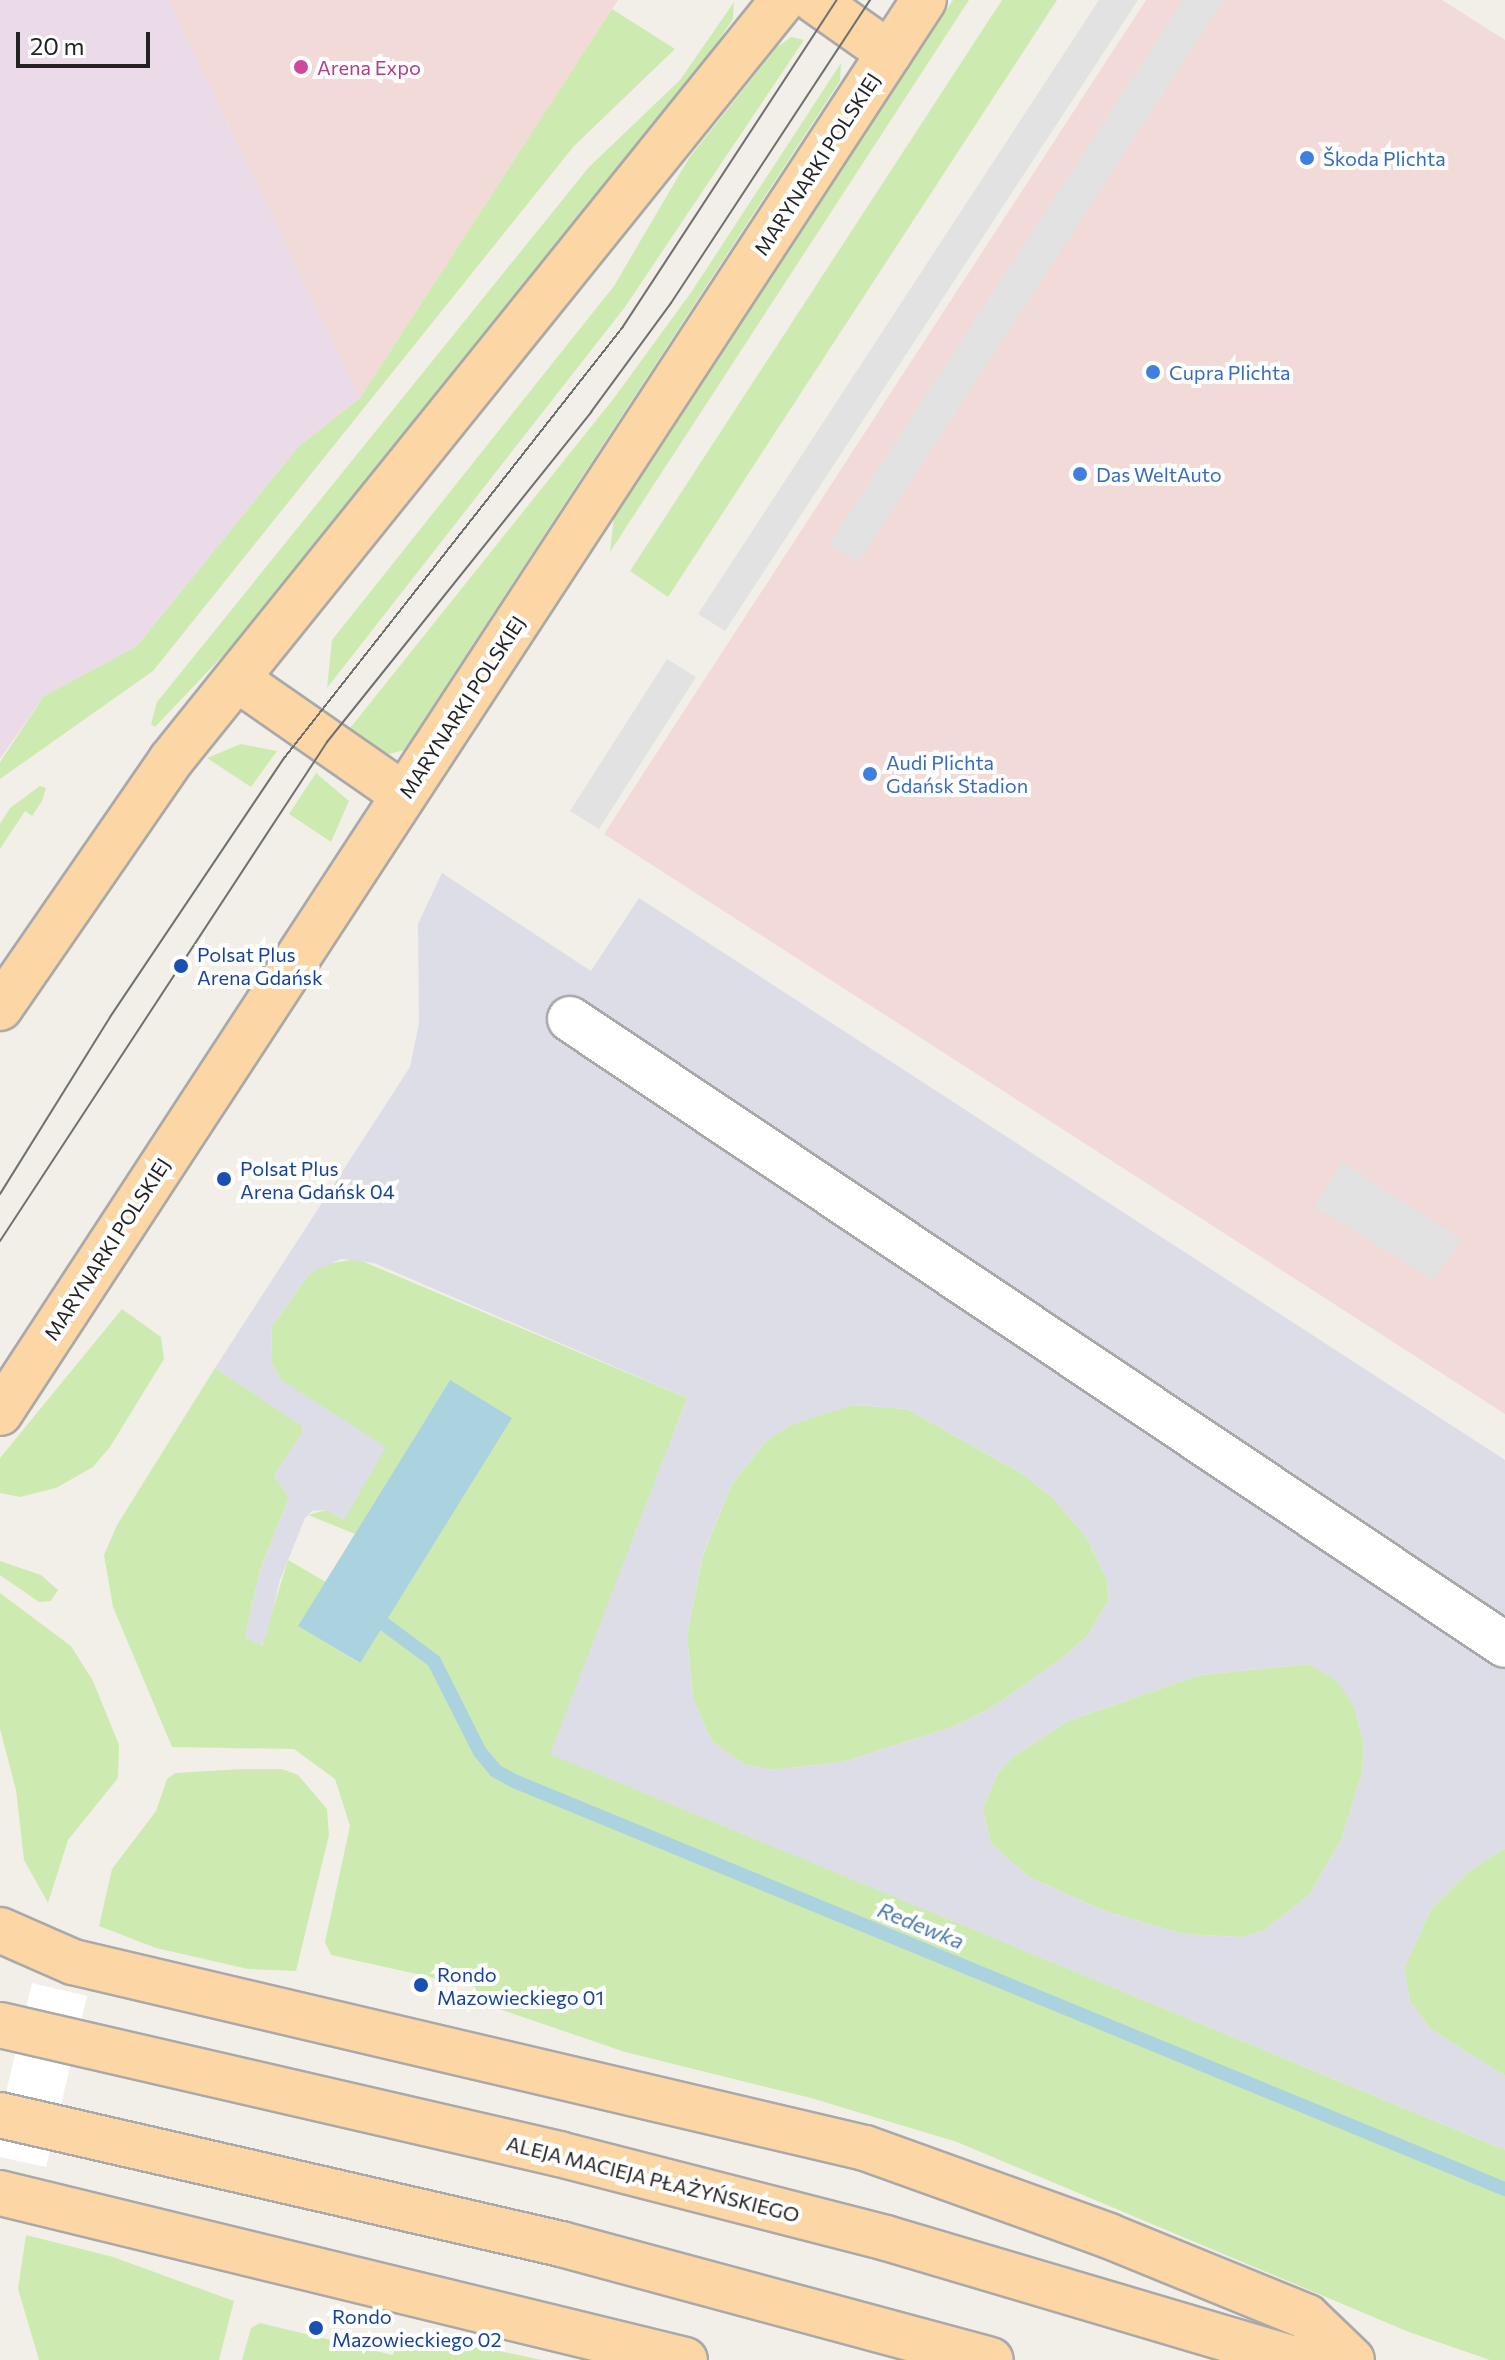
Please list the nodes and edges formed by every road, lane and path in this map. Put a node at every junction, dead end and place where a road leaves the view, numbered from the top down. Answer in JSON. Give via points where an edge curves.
{"nodes":[{"id":1,"x":783,"y":0,"type":"edge"},
{"id":2,"x":814,"y":0,"type":"edge"},
{"id":3,"x":924,"y":0,"type":"edge"},
{"id":4,"x":889,"y":53,"type":"junction"},
{"id":5,"x":237,"y":679,"type":"junction"},
{"id":6,"x":404,"y":795,"type":"junction"},
{"id":7,"x":0,"y":1008,"type":"edge"},
{"id":8,"x":570,"y":1019,"type":"dead end"},
{"id":9,"x":0,"y":1413,"type":"edge"},
{"id":10,"x":1505,"y":1645,"type":"edge"},
{"id":11,"x":0,"y":1930,"type":"edge"},
{"id":12,"x":0,"y":2025,"type":"edge"},
{"id":13,"x":0,"y":2115,"type":"edge"},
{"id":14,"x":0,"y":2193,"type":"edge"},
{"id":15,"x":685,"y":2360,"type":"edge"},
{"id":16,"x":991,"y":2360,"type":"edge"},
{"id":17,"x":1298,"y":2360,"type":"edge"},
{"id":18,"x":1352,"y":2360,"type":"edge"}],
"edges":[{"from":1,"to":5,"type":"main road"},
{"from":2,"to":4,"type":"main road"},
{"from":3,"to":4,"type":"main road","name":"MARYNARKI POLSKIEJ"},
{"from":4,"to":6,"type":"main road","name":"MARYNARKI POLSKIEJ"},
{"from":5,"to":6,"type":"main road"},
{"from":5,"to":7,"type":"main road","via":[[106,848]]},
{"from":6,"to":9,"type":"main road","name":"MARYNARKI POLSKIEJ"},
{"from":8,"to":10,"type":"street"},
{"from":11,"to":18,"type":"main road","via":[[73,1962],[865,2148],[1109,2236],[1307,2317]]},
{"from":12,"to":17,"type":"main road","name":"ALEJA MACIEJA PŁAŻYŃSKIEGO","via":[[559,2154],[886,2238]]},
{"from":13,"to":16,"type":"main road","via":[[561,2244]]},
{"from":14,"to":15,"type":"main road"}]}
